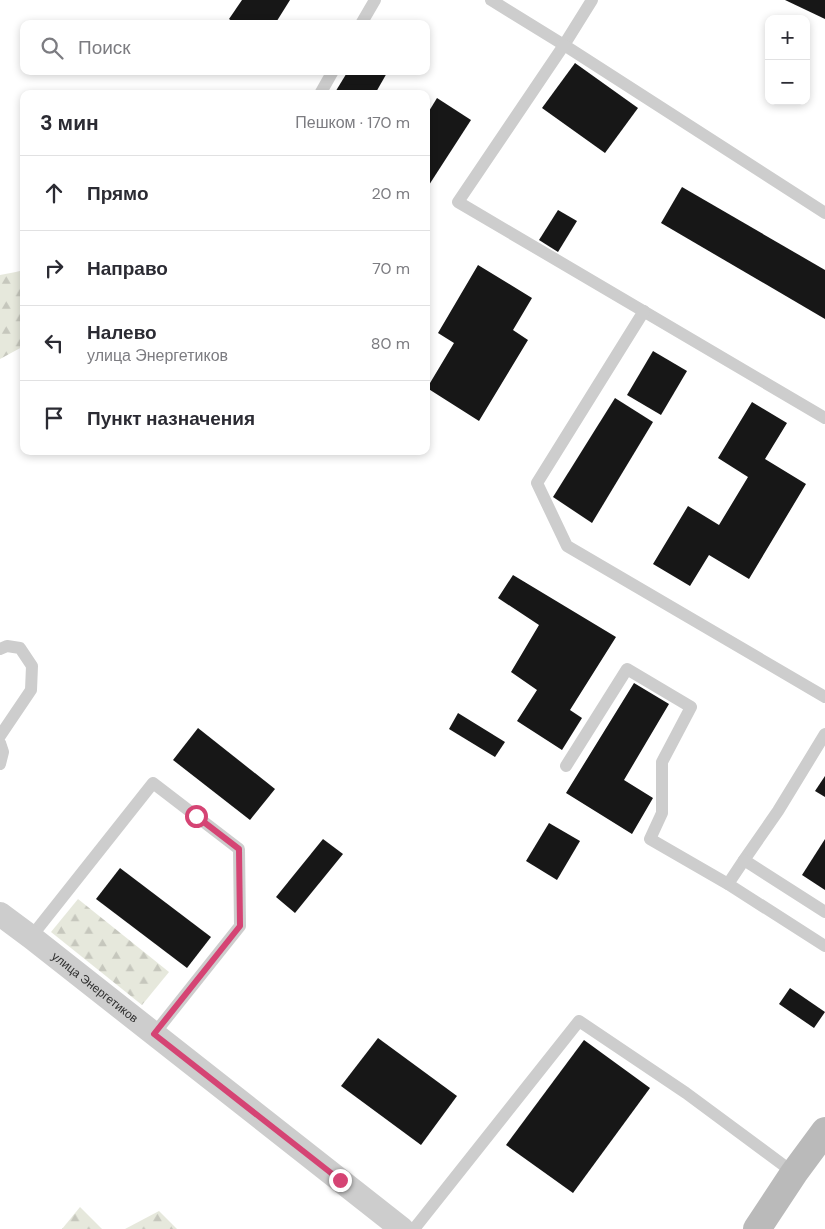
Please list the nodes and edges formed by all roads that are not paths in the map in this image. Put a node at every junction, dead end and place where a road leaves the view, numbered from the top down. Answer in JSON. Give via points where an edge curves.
{"nodes":[{"id":1,"x":376,"y":0,"type":"edge"},
{"id":2,"x":491,"y":0,"type":"edge"},
{"id":3,"x":592,"y":0,"type":"edge"},
{"id":4,"x":364,"y":20,"type":"edge"},
{"id":5,"x":564,"y":45,"type":"junction"},
{"id":6,"x":331,"y":75,"type":"edge"},
{"id":7,"x":322,"y":90,"type":"edge"},
{"id":8,"x":825,"y":213,"type":"edge"},
{"id":9,"x":644,"y":312,"type":"junction"},
{"id":10,"x":825,"y":418,"type":"edge"},
{"id":11,"x":0,"y":649,"type":"edge"},
{"id":12,"x":825,"y":697,"type":"edge"},
{"id":13,"x":825,"y":734,"type":"edge"},
{"id":14,"x":0,"y":736,"type":"edge"},
{"id":15,"x":0,"y":743,"type":"edge"},
{"id":16,"x":0,"y":764,"type":"edge"},
{"id":17,"x":566,"y":766,"type":"dead end"},
{"id":18,"x":744,"y":860,"type":"junction"},
{"id":19,"x":728,"y":884,"type":"junction"},
{"id":20,"x":825,"y":912,"type":"edge"},
{"id":21,"x":0,"y":914,"type":"edge"},
{"id":22,"x":31,"y":938,"type":"junction"},
{"id":23,"x":825,"y":946,"type":"edge"},
{"id":24,"x":154,"y":1034,"type":"junction"},
{"id":25,"x":825,"y":1131,"type":"edge"},
{"id":26,"x":794,"y":1173,"type":"junction"},
{"id":27,"x":402,"y":1229,"type":"edge"},
{"id":28,"x":414,"y":1229,"type":"edge"},
{"id":29,"x":757,"y":1229,"type":"edge"}],
"edges":[{"from":1,"to":4,"type":"lane"},
{"from":2,"to":5,"type":"lane"},
{"from":3,"to":5,"type":"lane"},
{"from":5,"to":8,"type":"lane"},
{"from":5,"to":9,"type":"lane","via":[[458,202]]},
{"from":6,"to":7,"type":"lane"},
{"from":9,"to":10,"type":"lane"},
{"from":9,"to":12,"type":"lane","via":[[537,483],[567,546]]},
{"from":11,"to":14,"type":"lane","via":[[7,646],[20,648],[32,666],[31,690]]},
{"from":13,"to":18,"type":"lane","via":[[778,812]]},
{"from":15,"to":16,"type":"lane","via":[[3,752]]},
{"from":17,"to":19,"type":"lane","via":[[627,669],[691,707],[662,762],[662,813],[650,839]]},
{"from":18,"to":19,"type":"lane"},
{"from":18,"to":20,"type":"lane"},
{"from":19,"to":23,"type":"lane"},
{"from":21,"to":22,"type":"street","name":"улица Энергетиков"},
{"from":22,"to":24,"type":"street","name":"улица Энергетиков"},
{"from":22,"to":24,"type":"lane","via":[[153,783],[239,849],[240,926]]},
{"from":24,"to":27,"type":"street","name":"улица Энергетиков"},
{"from":25,"to":26,"type":"main road"},
{"from":26,"to":28,"type":"lane","via":[[686,1093],[578,1021]]},
{"from":26,"to":29,"type":"main road"}]}
